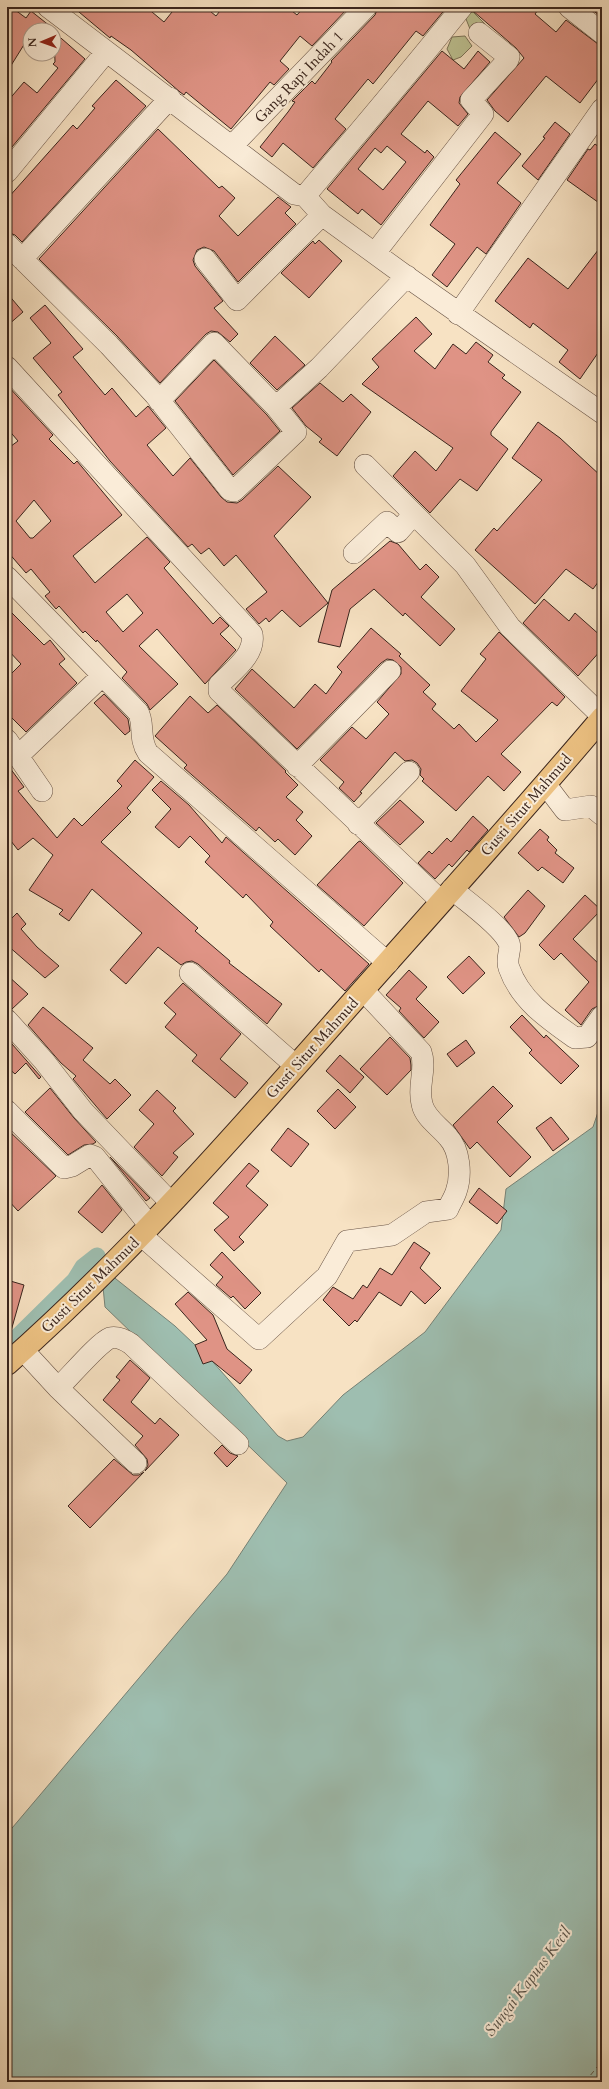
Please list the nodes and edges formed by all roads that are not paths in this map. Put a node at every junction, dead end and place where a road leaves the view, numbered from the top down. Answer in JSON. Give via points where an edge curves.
{"nodes":[{"id":1,"x":48,"y":7,"type":"edge"},
{"id":2,"x":366,"y":7,"type":"edge"},
{"id":3,"x":462,"y":7,"type":"edge"},
{"id":4,"x":569,"y":7,"type":"edge"},
{"id":5,"x":480,"y":33,"type":"dead end"},
{"id":6,"x":602,"y":33,"type":"edge"},
{"id":7,"x":106,"y":52,"type":"junction"},
{"id":8,"x":170,"y":98,"type":"junction"},
{"id":9,"x":600,"y":118,"type":"edge"},
{"id":10,"x":232,"y":146,"type":"junction"},
{"id":11,"x":8,"y":170,"type":"edge"},
{"id":12,"x":305,"y":196,"type":"junction"},
{"id":13,"x":316,"y":221,"type":"junction"},
{"id":14,"x":7,"y":244,"type":"edge"},
{"id":15,"x":375,"y":253,"type":"junction"},
{"id":16,"x":22,"y":259,"type":"junction"},
{"id":17,"x":204,"y":260,"type":"dead end"},
{"id":18,"x":407,"y":276,"type":"junction"},
{"id":19,"x":458,"y":314,"type":"junction"},
{"id":20,"x":7,"y":367,"type":"edge"},
{"id":21,"x":159,"y":401,"type":"junction"},
{"id":22,"x":276,"y":407,"type":"junction"},
{"id":23,"x":602,"y":413,"type":"edge"},
{"id":24,"x":365,"y":465,"type":"dead end"},
{"id":25,"x":413,"y":515,"type":"junction"},
{"id":26,"x":354,"y":553,"type":"dead end"},
{"id":27,"x":7,"y":577,"type":"edge"},
{"id":28,"x":390,"y":672,"type":"dead end"},
{"id":29,"x":102,"y":676,"type":"junction"},
{"id":30,"x":602,"y":717,"type":"edge"},
{"id":31,"x":12,"y":748,"type":"edge"},
{"id":32,"x":297,"y":766,"type":"junction"},
{"id":33,"x":409,"y":772,"type":"dead end"},
{"id":34,"x":546,"y":785,"type":"junction"},
{"id":35,"x":42,"y":791,"type":"dead end"},
{"id":36,"x":602,"y":815,"type":"edge"},
{"id":37,"x":358,"y":824,"type":"junction"},
{"id":38,"x":446,"y":895,"type":"junction"},
{"id":39,"x":388,"y":964,"type":"junction"},
{"id":40,"x":190,"y":972,"type":"dead end"},
{"id":41,"x":363,"y":990,"type":"junction"},
{"id":42,"x":602,"y":1016,"type":"edge"},
{"id":43,"x":7,"y":1020,"type":"edge"},
{"id":44,"x":296,"y":1066,"type":"junction"},
{"id":45,"x":7,"y":1111,"type":"edge"},
{"id":46,"x":171,"y":1203,"type":"junction"},
{"id":47,"x":139,"y":1237,"type":"junction"},
{"id":48,"x":15,"y":1357,"type":"edge"},
{"id":49,"x":58,"y":1388,"type":"junction"},
{"id":50,"x":238,"y":1444,"type":"dead end"},
{"id":51,"x":136,"y":1463,"type":"dead end"}],
"edges":[{"from":1,"to":7,"type":"street"},
{"from":2,"to":10,"type":"street","name":"Gang Rapi Indah 1"},
{"from":3,"to":12,"type":"street"},
{"from":4,"to":6,"type":"street"},
{"from":5,"to":15,"type":"street","via":[[509,57],[471,100],[483,114]]},
{"from":7,"to":8,"type":"street"},
{"from":7,"to":11,"type":"street"},
{"from":8,"to":10,"type":"street"},
{"from":8,"to":16,"type":"street"},
{"from":9,"to":19,"type":"street"},
{"from":10,"to":12,"type":"street","via":[[294,194]]},
{"from":12,"to":13,"type":"street"},
{"from":13,"to":15,"type":"street"},
{"from":13,"to":17,"type":"street","via":[[237,300]]},
{"from":14,"to":16,"type":"street"},
{"from":15,"to":18,"type":"street"},
{"from":16,"to":21,"type":"street","via":[[109,345]]},
{"from":18,"to":19,"type":"street"},
{"from":18,"to":22,"type":"street","via":[[319,368]]},
{"from":19,"to":23,"type":"street"},
{"from":20,"to":32,"type":"street","via":[[252,634],[253,647],[249,654],[219,685],[219,691]]},
{"from":21,"to":22,"type":"street","via":[[214,343]]},
{"from":21,"to":22,"type":"street","via":[[230,490],[234,491],[296,432]]},
{"from":24,"to":25,"type":"street"},
{"from":25,"to":26,"type":"street","via":[[398,532],[387,522]]},
{"from":25,"to":30,"type":"street","via":[[464,566],[510,627]]},
{"from":27,"to":29,"type":"street"},
{"from":28,"to":32,"type":"street"},
{"from":29,"to":31,"type":"street"},
{"from":29,"to":39,"type":"street","via":[[139,714],[142,740],[148,752]]},
{"from":30,"to":34,"type":"highway","name":"Gusti Situt Mahmud"},
{"from":31,"to":35,"type":"street"},
{"from":32,"to":37,"type":"street"},
{"from":33,"to":37,"type":"street"},
{"from":34,"to":36,"type":"street","via":[[565,810],[591,806]]},
{"from":34,"to":38,"type":"highway","name":"Gusti Situt Mahmud"},
{"from":37,"to":38,"type":"street"},
{"from":38,"to":39,"type":"highway","name":"Gusti Situt Mahmud"},
{"from":38,"to":42,"type":"street","via":[[497,928],[509,941],[507,961],[510,972],[526,999],[545,1016],[575,1038],[587,1037]]},
{"from":39,"to":41,"type":"highway","name":"Gusti Situt Mahmud"},
{"from":40,"to":44,"type":"street"},
{"from":41,"to":44,"type":"highway","name":"Gusti Situt Mahmud"},
{"from":41,"to":47,"type":"street","via":[[421,1052],[421,1101],[424,1110],[457,1150],[456,1192],[448,1209],[426,1212],[392,1234],[347,1241],[327,1276],[259,1339]]},
{"from":43,"to":46,"type":"street","via":[[84,1111]]},
{"from":44,"to":46,"type":"highway","name":"Gusti Situt Mahmud"},
{"from":45,"to":47,"type":"street","via":[[64,1168],[90,1155],[95,1157]]},
{"from":46,"to":47,"type":"highway","name":"Gusti Situt Mahmud"},
{"from":47,"to":48,"type":"highway","name":"Gusti Situt Mahmud"},
{"from":48,"to":49,"type":"street"},
{"from":49,"to":50,"type":"street","via":[[101,1344],[111,1338],[122,1338]]},
{"from":49,"to":51,"type":"street"}]}
